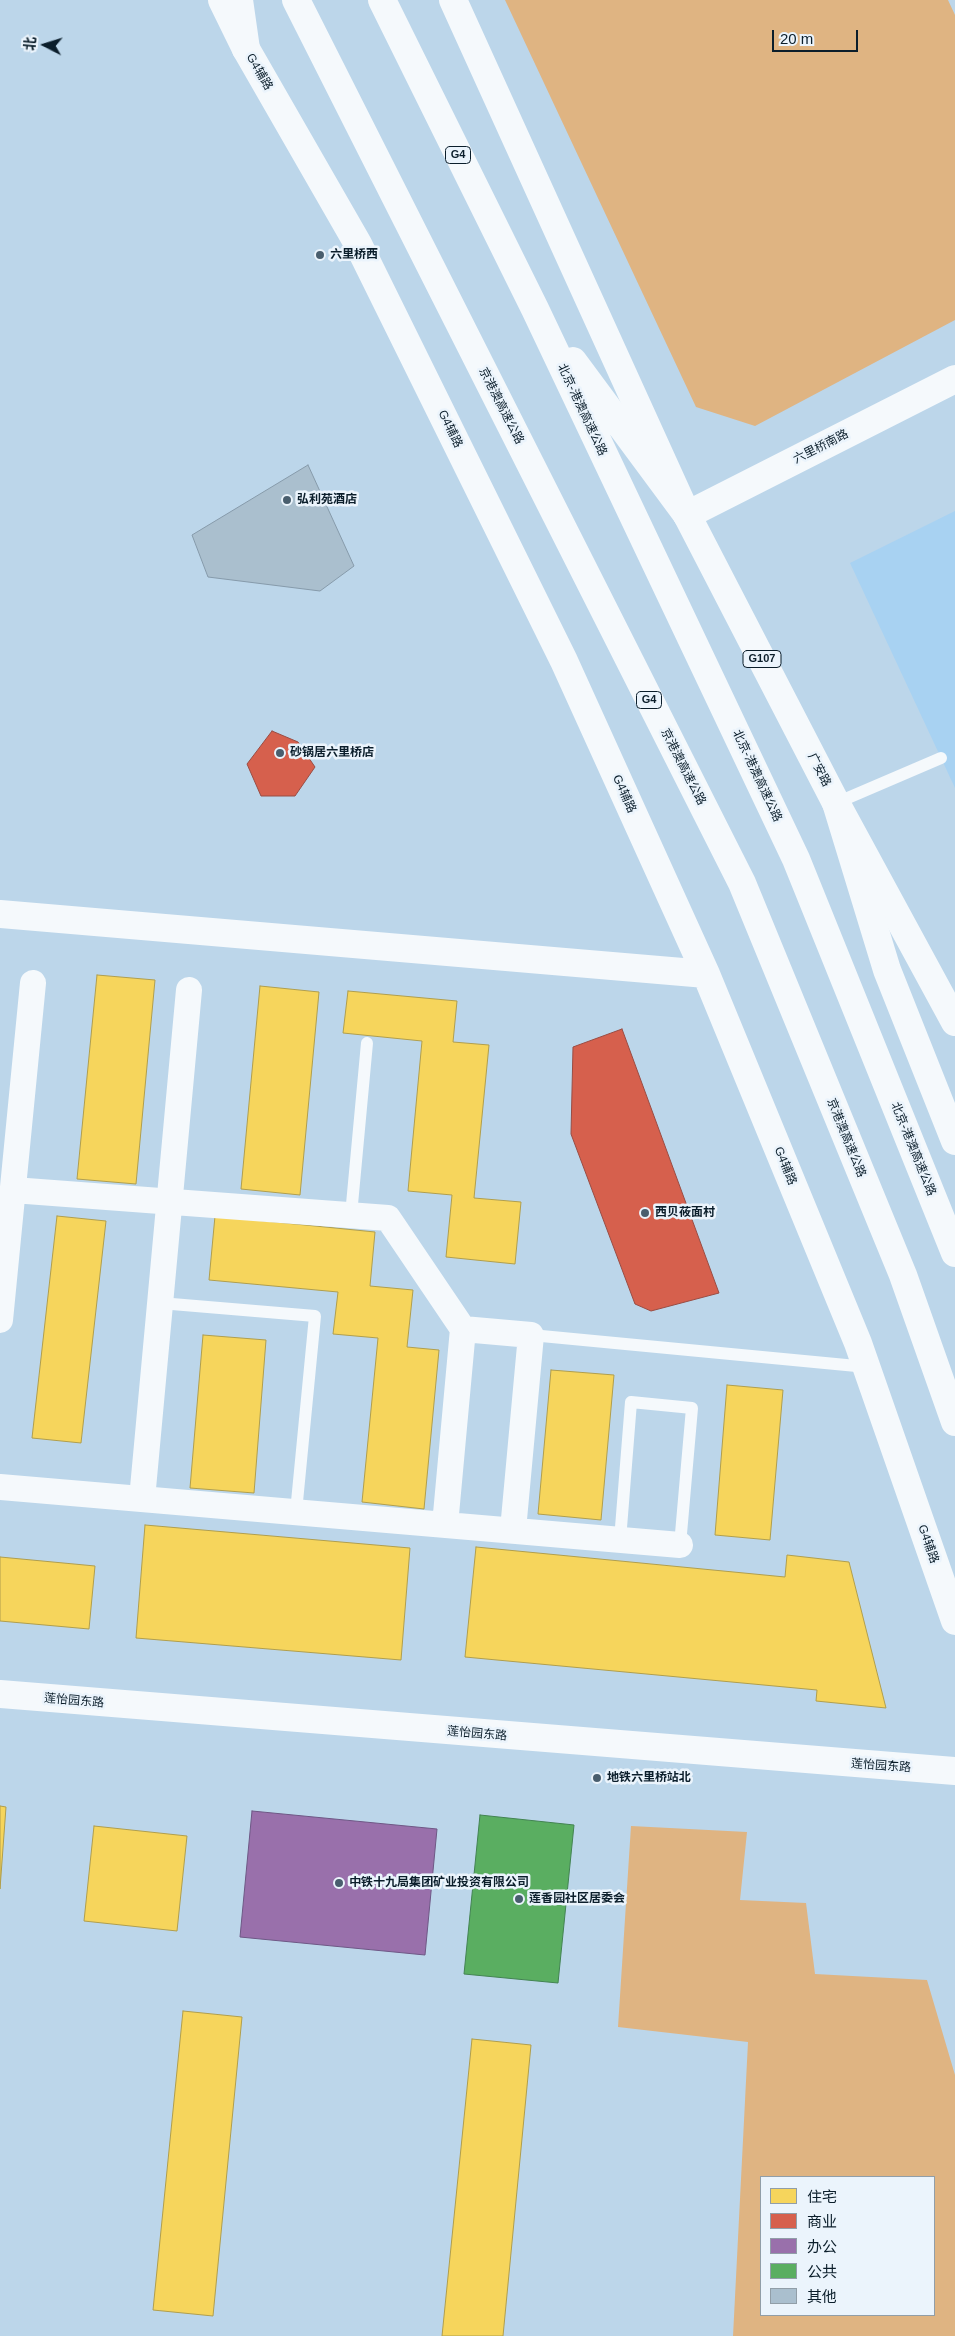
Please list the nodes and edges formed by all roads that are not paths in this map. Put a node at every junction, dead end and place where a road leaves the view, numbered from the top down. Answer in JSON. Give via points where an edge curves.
{"nodes":[{"id":1,"x":222,"y":0,"type":"edge"},
{"id":2,"x":239,"y":0,"type":"edge"},
{"id":3,"x":296,"y":0,"type":"edge"},
{"id":4,"x":382,"y":0,"type":"edge"},
{"id":5,"x":453,"y":0,"type":"edge"},
{"id":6,"x":246,"y":49,"type":"junction"},
{"id":7,"x":534,"y":309,"type":"junction"},
{"id":8,"x":955,"y":379,"type":"edge"},
{"id":9,"x":687,"y":516,"type":"junction"},
{"id":10,"x":941,"y":758,"type":"dead end"},
{"id":11,"x":836,"y":803,"type":"junction"},
{"id":12,"x":0,"y":914,"type":"edge"},
{"id":13,"x":706,"y":974,"type":"junction"},
{"id":14,"x":33,"y":983,"type":"dead end"},
{"id":15,"x":189,"y":990,"type":"dead end"},
{"id":16,"x":955,"y":1022,"type":"edge"},
{"id":17,"x":367,"y":1042,"type":"dead end"},
{"id":18,"x":955,"y":1141,"type":"edge"},
{"id":19,"x":13,"y":1190,"type":"junction"},
{"id":20,"x":170,"y":1202,"type":"junction"},
{"id":21,"x":351,"y":1215,"type":"junction"},
{"id":22,"x":955,"y":1253,"type":"edge"},
{"id":23,"x":160,"y":1303,"type":"junction"},
{"id":24,"x":0,"y":1320,"type":"edge"},
{"id":25,"x":462,"y":1330,"type":"junction"},
{"id":26,"x":531,"y":1336,"type":"junction"},
{"id":27,"x":867,"y":1367,"type":"junction"},
{"id":28,"x":955,"y":1422,"type":"edge"},
{"id":29,"x":0,"y":1487,"type":"edge"},
{"id":30,"x":142,"y":1499,"type":"junction"},
{"id":31,"x":296,"y":1512,"type":"junction"},
{"id":32,"x":445,"y":1525,"type":"junction"},
{"id":33,"x":513,"y":1530,"type":"junction"},
{"id":34,"x":620,"y":1540,"type":"junction"},
{"id":35,"x":680,"y":1545,"type":"joint"},
{"id":36,"x":955,"y":1621,"type":"edge"},
{"id":37,"x":0,"y":1694,"type":"edge"},
{"id":38,"x":955,"y":1771,"type":"edge"}],
"edges":[{"from":1,"to":6,"type":"main road","name":"G4辅路"},
{"from":2,"to":6,"type":"main road"},
{"from":3,"to":28,"type":"main road","name":"京港澳高速公路","number":"G4","via":[[742,883],[902,1276]]},
{"from":4,"to":7,"type":"main road","number":"G4"},
{"from":5,"to":9,"type":"main road"},
{"from":6,"to":13,"type":"main road","name":"G4辅路","via":[[358,244],[564,661]]},
{"from":7,"to":9,"type":"main road","number":"G107"},
{"from":7,"to":22,"type":"main road","name":"北京-港澳高速公路","number":"G4","via":[[796,858]]},
{"from":8,"to":9,"type":"main road","name":"六里桥南路"},
{"from":9,"to":11,"type":"main road","name":"广安路","number":"G107"},
{"from":10,"to":11,"type":"lane"},
{"from":11,"to":16,"type":"main road","name":"广安路","number":"G107"},
{"from":11,"to":18,"type":"main road","via":[[887,970]]},
{"from":12,"to":13,"type":"main road"},
{"from":13,"to":27,"type":"main road","name":"G4辅路"},
{"from":14,"to":19,"type":"street"},
{"from":15,"to":20,"type":"street"},
{"from":17,"to":21,"type":"lane"},
{"from":19,"to":20,"type":"street"},
{"from":19,"to":24,"type":"street"},
{"from":20,"to":21,"type":"street"},
{"from":20,"to":23,"type":"street"},
{"from":21,"to":25,"type":"street","via":[[388,1218]]},
{"from":23,"to":30,"type":"street"},
{"from":23,"to":31,"type":"lane","via":[[315,1316]]},
{"from":25,"to":26,"type":"street"},
{"from":25,"to":32,"type":"street"},
{"from":26,"to":27,"type":"lane"},
{"from":26,"to":33,"type":"street"},
{"from":27,"to":36,"type":"main road","name":"G4辅路"},
{"from":29,"to":30,"type":"street"},
{"from":30,"to":31,"type":"street"},
{"from":31,"to":32,"type":"street"},
{"from":32,"to":33,"type":"street"},
{"from":33,"to":34,"type":"street"},
{"from":34,"to":35,"type":"street"},
{"from":34,"to":35,"type":"lane","via":[[631,1402],[692,1408]]},
{"from":37,"to":38,"type":"main road","name":"莲怡园东路"}]}
